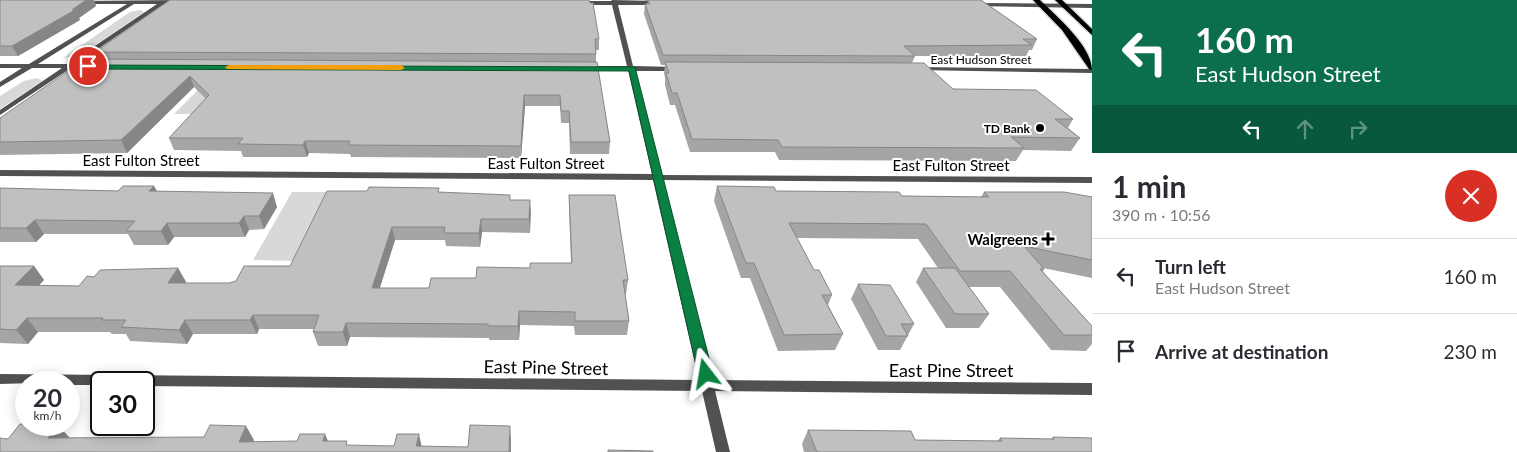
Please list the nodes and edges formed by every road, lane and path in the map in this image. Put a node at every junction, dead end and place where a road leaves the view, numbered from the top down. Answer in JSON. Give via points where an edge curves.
{"nodes":[{"id":1,"x":1058,"y":0,"type":"edge"},
{"id":2,"x":134,"y":1,"type":"edge"},
{"id":3,"x":164,"y":1,"type":"edge"},
{"id":4,"x":615,"y":1,"type":"edge"},
{"id":5,"x":75,"y":2,"type":"edge"},
{"id":6,"x":182,"y":2,"type":"edge"},
{"id":7,"x":576,"y":3,"type":"edge"},
{"id":8,"x":670,"y":3,"type":"edge"},
{"id":9,"x":1039,"y":3,"type":"edge"},
{"id":10,"x":970,"y":5,"type":"edge"},
{"id":11,"x":1065,"y":6,"type":"junction"},
{"id":12,"x":1092,"y":6,"type":"edge"},
{"id":13,"x":1092,"y":33,"type":"edge"},
{"id":14,"x":0,"y":66,"type":"edge"},
{"id":15,"x":30,"y":66,"type":"junction"},
{"id":16,"x":69,"y":66,"type":"junction"},
{"id":17,"x":98,"y":66,"type":"edge"},
{"id":18,"x":582,"y":68,"type":"edge"},
{"id":19,"x":632,"y":68,"type":"junction"},
{"id":20,"x":680,"y":69,"type":"edge"},
{"id":21,"x":906,"y":69,"type":"edge"},
{"id":22,"x":1092,"y":69,"type":"edge"},
{"id":23,"x":0,"y":86,"type":"edge"},
{"id":24,"x":0,"y":112,"type":"edge"},
{"id":25,"x":0,"y":172,"type":"edge"},
{"id":26,"x":657,"y":178,"type":"junction"},
{"id":27,"x":1092,"y":180,"type":"edge"},
{"id":28,"x":0,"y":379,"type":"edge"},
{"id":29,"x":709,"y":387,"type":"junction"},
{"id":30,"x":1092,"y":389,"type":"edge"},
{"id":31,"x":723,"y":452,"type":"edge"}],
"edges":[{"from":1,"to":11,"type":"main road"},
{"from":2,"to":3,"type":"street"},
{"from":2,"to":5,"type":"street"},
{"from":2,"to":15,"type":"street"},
{"from":3,"to":6,"type":"street"},
{"from":3,"to":16,"type":"street"},
{"from":4,"to":7,"type":"street"},
{"from":4,"to":8,"type":"street"},
{"from":4,"to":19,"type":"street"},
{"from":9,"to":10,"type":"street"},
{"from":9,"to":11,"type":"street"},
{"from":9,"to":22,"type":"main road","via":[[1065,28]]},
{"from":11,"to":12,"type":"street"},
{"from":11,"to":13,"type":"main road"},
{"from":14,"to":15,"type":"street"},
{"from":15,"to":16,"type":"street"},
{"from":15,"to":23,"type":"street"},
{"from":16,"to":17,"type":"street"},
{"from":16,"to":24,"type":"street"},
{"from":18,"to":19,"type":"street"},
{"from":19,"to":20,"type":"street"},
{"from":19,"to":26,"type":"street"},
{"from":21,"to":22,"type":"street","name":"East Hudson Street"},
{"from":25,"to":26,"type":"street","name":"East Fulton Street"},
{"from":26,"to":27,"type":"street","name":"East Fulton Street"},
{"from":26,"to":29,"type":"street"},
{"from":28,"to":29,"type":"street","name":"East Pine Street"},
{"from":29,"to":30,"type":"street","name":"East Pine Street"},
{"from":29,"to":31,"type":"street"}]}
